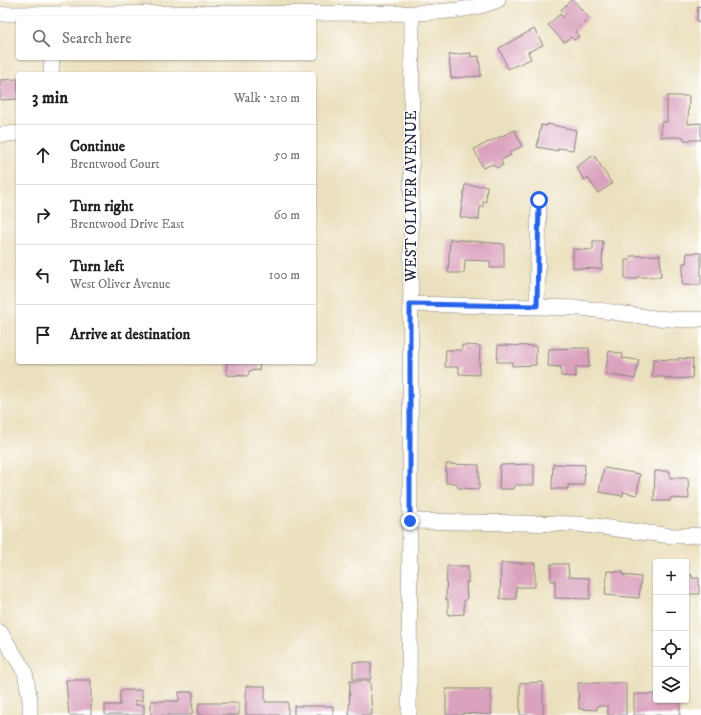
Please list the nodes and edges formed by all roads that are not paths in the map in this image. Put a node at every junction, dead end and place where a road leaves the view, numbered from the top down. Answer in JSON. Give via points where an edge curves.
{"nodes":[{"id":1,"x":498,"y":0,"type":"edge"},
{"id":2,"x":21,"y":7,"type":"edge"},
{"id":3,"x":412,"y":13,"type":"junction"},
{"id":4,"x":0,"y":14,"type":"edge"},
{"id":5,"x":53,"y":16,"type":"edge"},
{"id":6,"x":52,"y":60,"type":"edge"},
{"id":7,"x":51,"y":72,"type":"edge"},
{"id":8,"x":16,"y":133,"type":"edge"},
{"id":9,"x":0,"y":135,"type":"edge"},
{"id":10,"x":539,"y":200,"type":"dead end"},
{"id":11,"x":410,"y":304,"type":"junction"},
{"id":12,"x":537,"y":306,"type":"junction"},
{"id":13,"x":701,"y":319,"type":"edge"},
{"id":14,"x":410,"y":521,"type":"junction"},
{"id":15,"x":701,"y":535,"type":"edge"},
{"id":16,"x":0,"y":632,"type":"edge"},
{"id":17,"x":30,"y":715,"type":"edge"},
{"id":18,"x":409,"y":715,"type":"edge"}],
"edges":[{"from":1,"to":3,"type":"street","via":[[472,9]]},
{"from":2,"to":4,"type":"street"},
{"from":2,"to":5,"type":"street"},
{"from":3,"to":5,"type":"street"},
{"from":3,"to":11,"type":"street","name":"WEST OLIVER AVENUE"},
{"from":6,"to":7,"type":"street"},
{"from":8,"to":9,"type":"street"},
{"from":10,"to":12,"type":"street"},
{"from":11,"to":12,"type":"street"},
{"from":11,"to":14,"type":"street","name":"WEST OLIVER AVENUE"},
{"from":12,"to":13,"type":"street","via":[[608,311],[658,320]]},
{"from":14,"to":15,"type":"street","via":[[578,524],[672,536]]},
{"from":14,"to":18,"type":"street","name":"WEST OLIVER AVENUE"},
{"from":16,"to":17,"type":"street","via":[[25,672]]}]}
